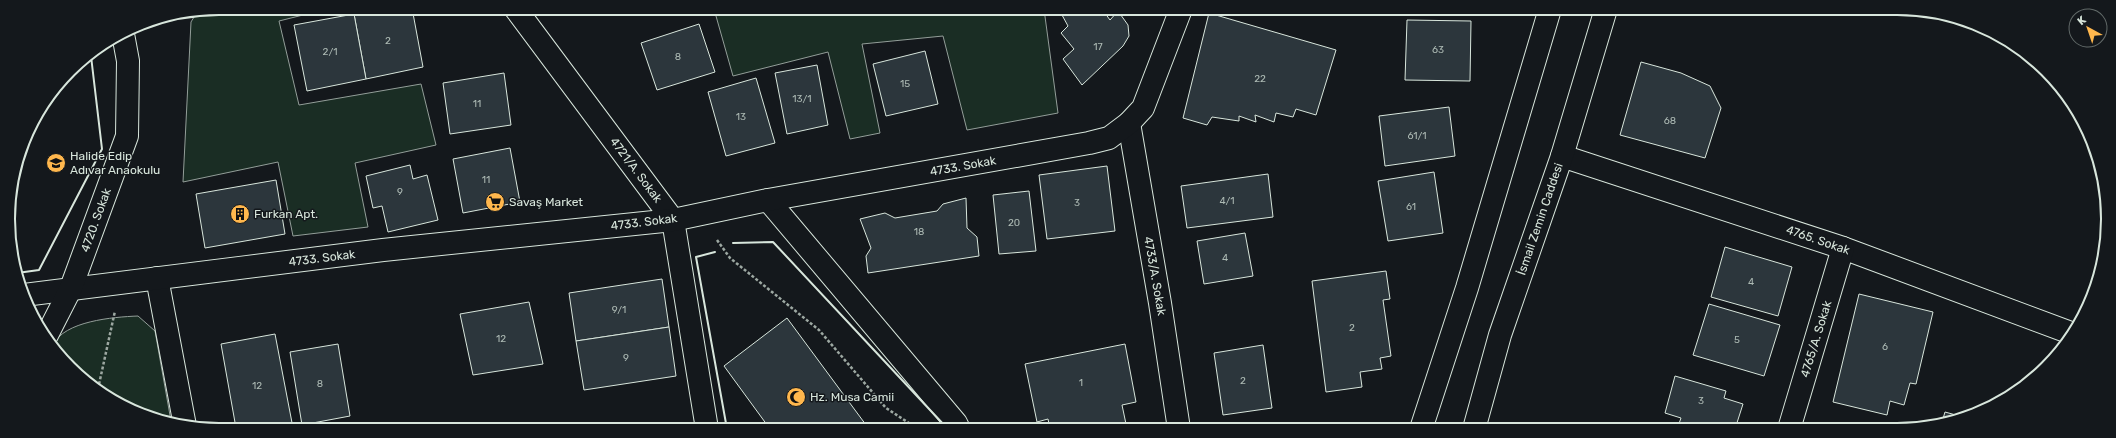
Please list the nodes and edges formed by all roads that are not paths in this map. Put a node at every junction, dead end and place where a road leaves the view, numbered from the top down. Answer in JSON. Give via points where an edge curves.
{"nodes":[{"id":1,"x":520,"y":15,"type":"edge"},
{"id":2,"x":1179,"y":15,"type":"edge"},
{"id":3,"x":1548,"y":15,"type":"edge"},
{"id":4,"x":1604,"y":15,"type":"edge"},
{"id":5,"x":124,"y":39,"type":"edge"},
{"id":6,"x":1129,"y":123,"type":"junction"},
{"id":7,"x":1562,"y":156,"type":"junction"},
{"id":8,"x":768,"y":200,"type":"junction"},
{"id":9,"x":673,"y":220,"type":"junction"},
{"id":10,"x":1843,"y":248,"type":"junction"},
{"id":11,"x":157,"y":278,"type":"junction"},
{"id":12,"x":71,"y":288,"type":"junction"},
{"id":13,"x":30,"y":294,"type":"edge"},
{"id":14,"x":49,"y":332,"type":"edge"},
{"id":15,"x":2067,"y":332,"type":"edge"},
{"id":16,"x":184,"y":420,"type":"edge"},
{"id":17,"x":706,"y":423,"type":"edge"},
{"id":18,"x":956,"y":423,"type":"edge"},
{"id":19,"x":1178,"y":423,"type":"edge"},
{"id":20,"x":1423,"y":423,"type":"edge"},
{"id":21,"x":1476,"y":423,"type":"edge"},
{"id":22,"x":1791,"y":423,"type":"edge"}],
"edges":[{"from":1,"to":9,"type":"street","name":"4721/A. Sokak"},
{"from":2,"to":6,"type":"street","name":"4733. Sokak","via":[[1143,108]]},
{"from":3,"to":20,"type":"street","via":[[1467,288]]},
{"from":4,"to":7,"type":"street","name":"İsmail Zemin Caddesi"},
{"from":5,"to":12,"type":"street","name":"4720. Sokak","via":[[128,61],[128,136]]},
{"from":6,"to":8,"type":"street","name":"4733. Sokak","via":[[1109,138],[1089,144]]},
{"from":6,"to":19,"type":"street","name":"4733/A. Sokak"},
{"from":7,"to":10,"type":"street","name":"4765. Sokak"},
{"from":7,"to":21,"type":"street","name":"İsmail Zemin Caddesi","via":[[1500,335]]},
{"from":8,"to":9,"type":"street","name":"4733. Sokak"},
{"from":8,"to":18,"type":"street"},
{"from":9,"to":11,"type":"street","name":"4733. Sokak"},
{"from":9,"to":17,"type":"street","name":"4721/A. Sokak"},
{"from":10,"to":15,"type":"street","name":"4765. Sokak"},
{"from":10,"to":22,"type":"street","name":"4765/A. Sokak"},
{"from":11,"to":12,"type":"street","name":"4733. Sokak"},
{"from":11,"to":16,"type":"street"},
{"from":12,"to":13,"type":"street","name":"4733. Sokak"},
{"from":12,"to":14,"type":"street","name":"4720. Sokak"}]}
